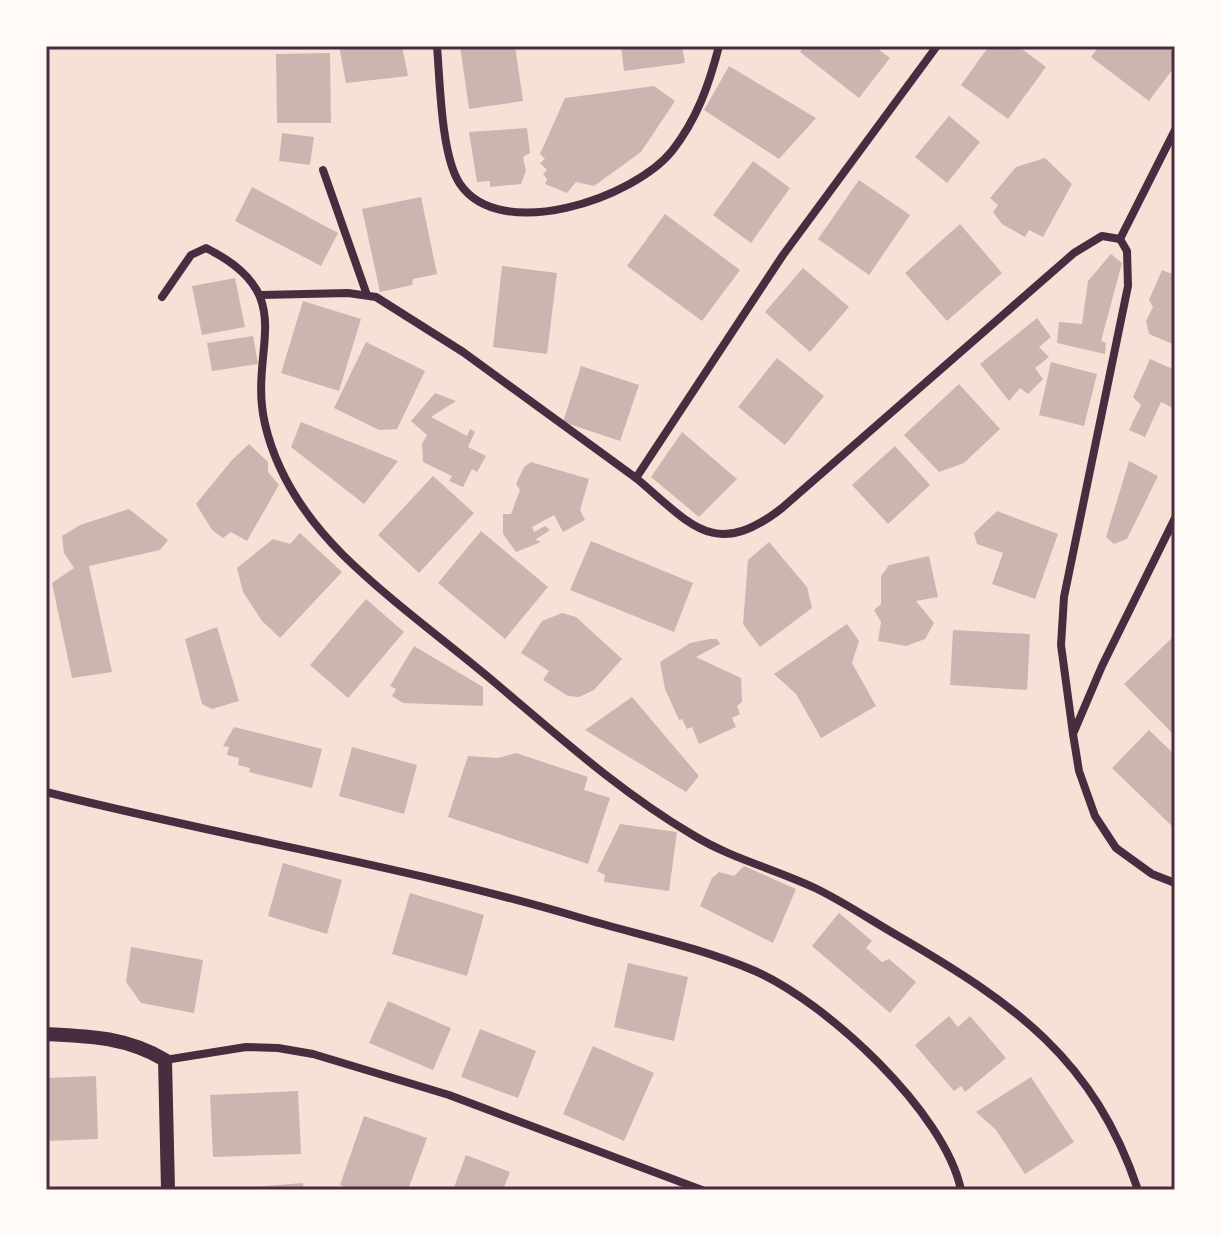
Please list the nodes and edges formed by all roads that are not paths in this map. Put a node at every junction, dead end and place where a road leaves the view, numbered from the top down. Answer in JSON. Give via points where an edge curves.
{"nodes":[{"id":1,"x":437,"y":46,"type":"edge"},
{"id":2,"x":719,"y":46,"type":"edge"},
{"id":3,"x":937,"y":46,"type":"edge"},
{"id":4,"x":1175,"y":130,"type":"edge"},
{"id":5,"x":323,"y":170,"type":"dead end"},
{"id":6,"x":1120,"y":239,"type":"junction"},
{"id":7,"x":261,"y":295,"type":"junction"},
{"id":8,"x":367,"y":295,"type":"junction"},
{"id":9,"x":162,"y":297,"type":"dead end"},
{"id":10,"x":636,"y":478,"type":"junction"},
{"id":11,"x":1175,"y":518,"type":"edge"},
{"id":12,"x":1073,"y":734,"type":"junction"},
{"id":13,"x":46,"y":792,"type":"edge"},
{"id":14,"x":1175,"y":883,"type":"edge"},
{"id":15,"x":46,"y":1034,"type":"edge"},
{"id":16,"x":165,"y":1060,"type":"junction"},
{"id":17,"x":168,"y":1190,"type":"edge"},
{"id":18,"x":702,"y":1190,"type":"edge"},
{"id":19,"x":961,"y":1190,"type":"edge"},
{"id":20,"x":1138,"y":1190,"type":"edge"}],
"edges":[{"from":1,"to":2,"type":"street","via":[[457,180],[470,197],[523,211],[591,204],[640,181],[692,122]]},
{"from":3,"to":10,"type":"street","via":[[783,255]]},
{"from":4,"to":6,"type":"street"},
{"from":5,"to":8,"type":"street"},
{"from":6,"to":10,"type":"street","via":[[1102,236],[1074,253],[782,508],[743,533],[709,534]]},
{"from":6,"to":12,"type":"street","via":[[1127,251],[1128,286],[1064,597],[1061,645]]},
{"from":7,"to":8,"type":"street"},
{"from":7,"to":9,"type":"street","via":[[206,248],[191,255]]},
{"from":7,"to":20,"type":"street","via":[[266,338],[261,394],[273,452],[296,500],[342,554],[556,737],[693,835],[818,889],[986,991],[1039,1030],[1087,1086],[1117,1133]]},
{"from":8,"to":10,"type":"street","via":[[399,309],[463,352]]},
{"from":11,"to":12,"type":"street"},
{"from":12,"to":14,"type":"street","via":[[1095,816],[1116,848]]},
{"from":13,"to":19,"type":"street","via":[[520,898],[756,971],[813,1004],[862,1047],[914,1103],[940,1142]]},
{"from":15,"to":16,"type":"street","via":[[135,1044]]},
{"from":16,"to":17,"type":"street"},
{"from":16,"to":18,"type":"street","via":[[246,1047],[313,1054],[449,1095]]}]}
